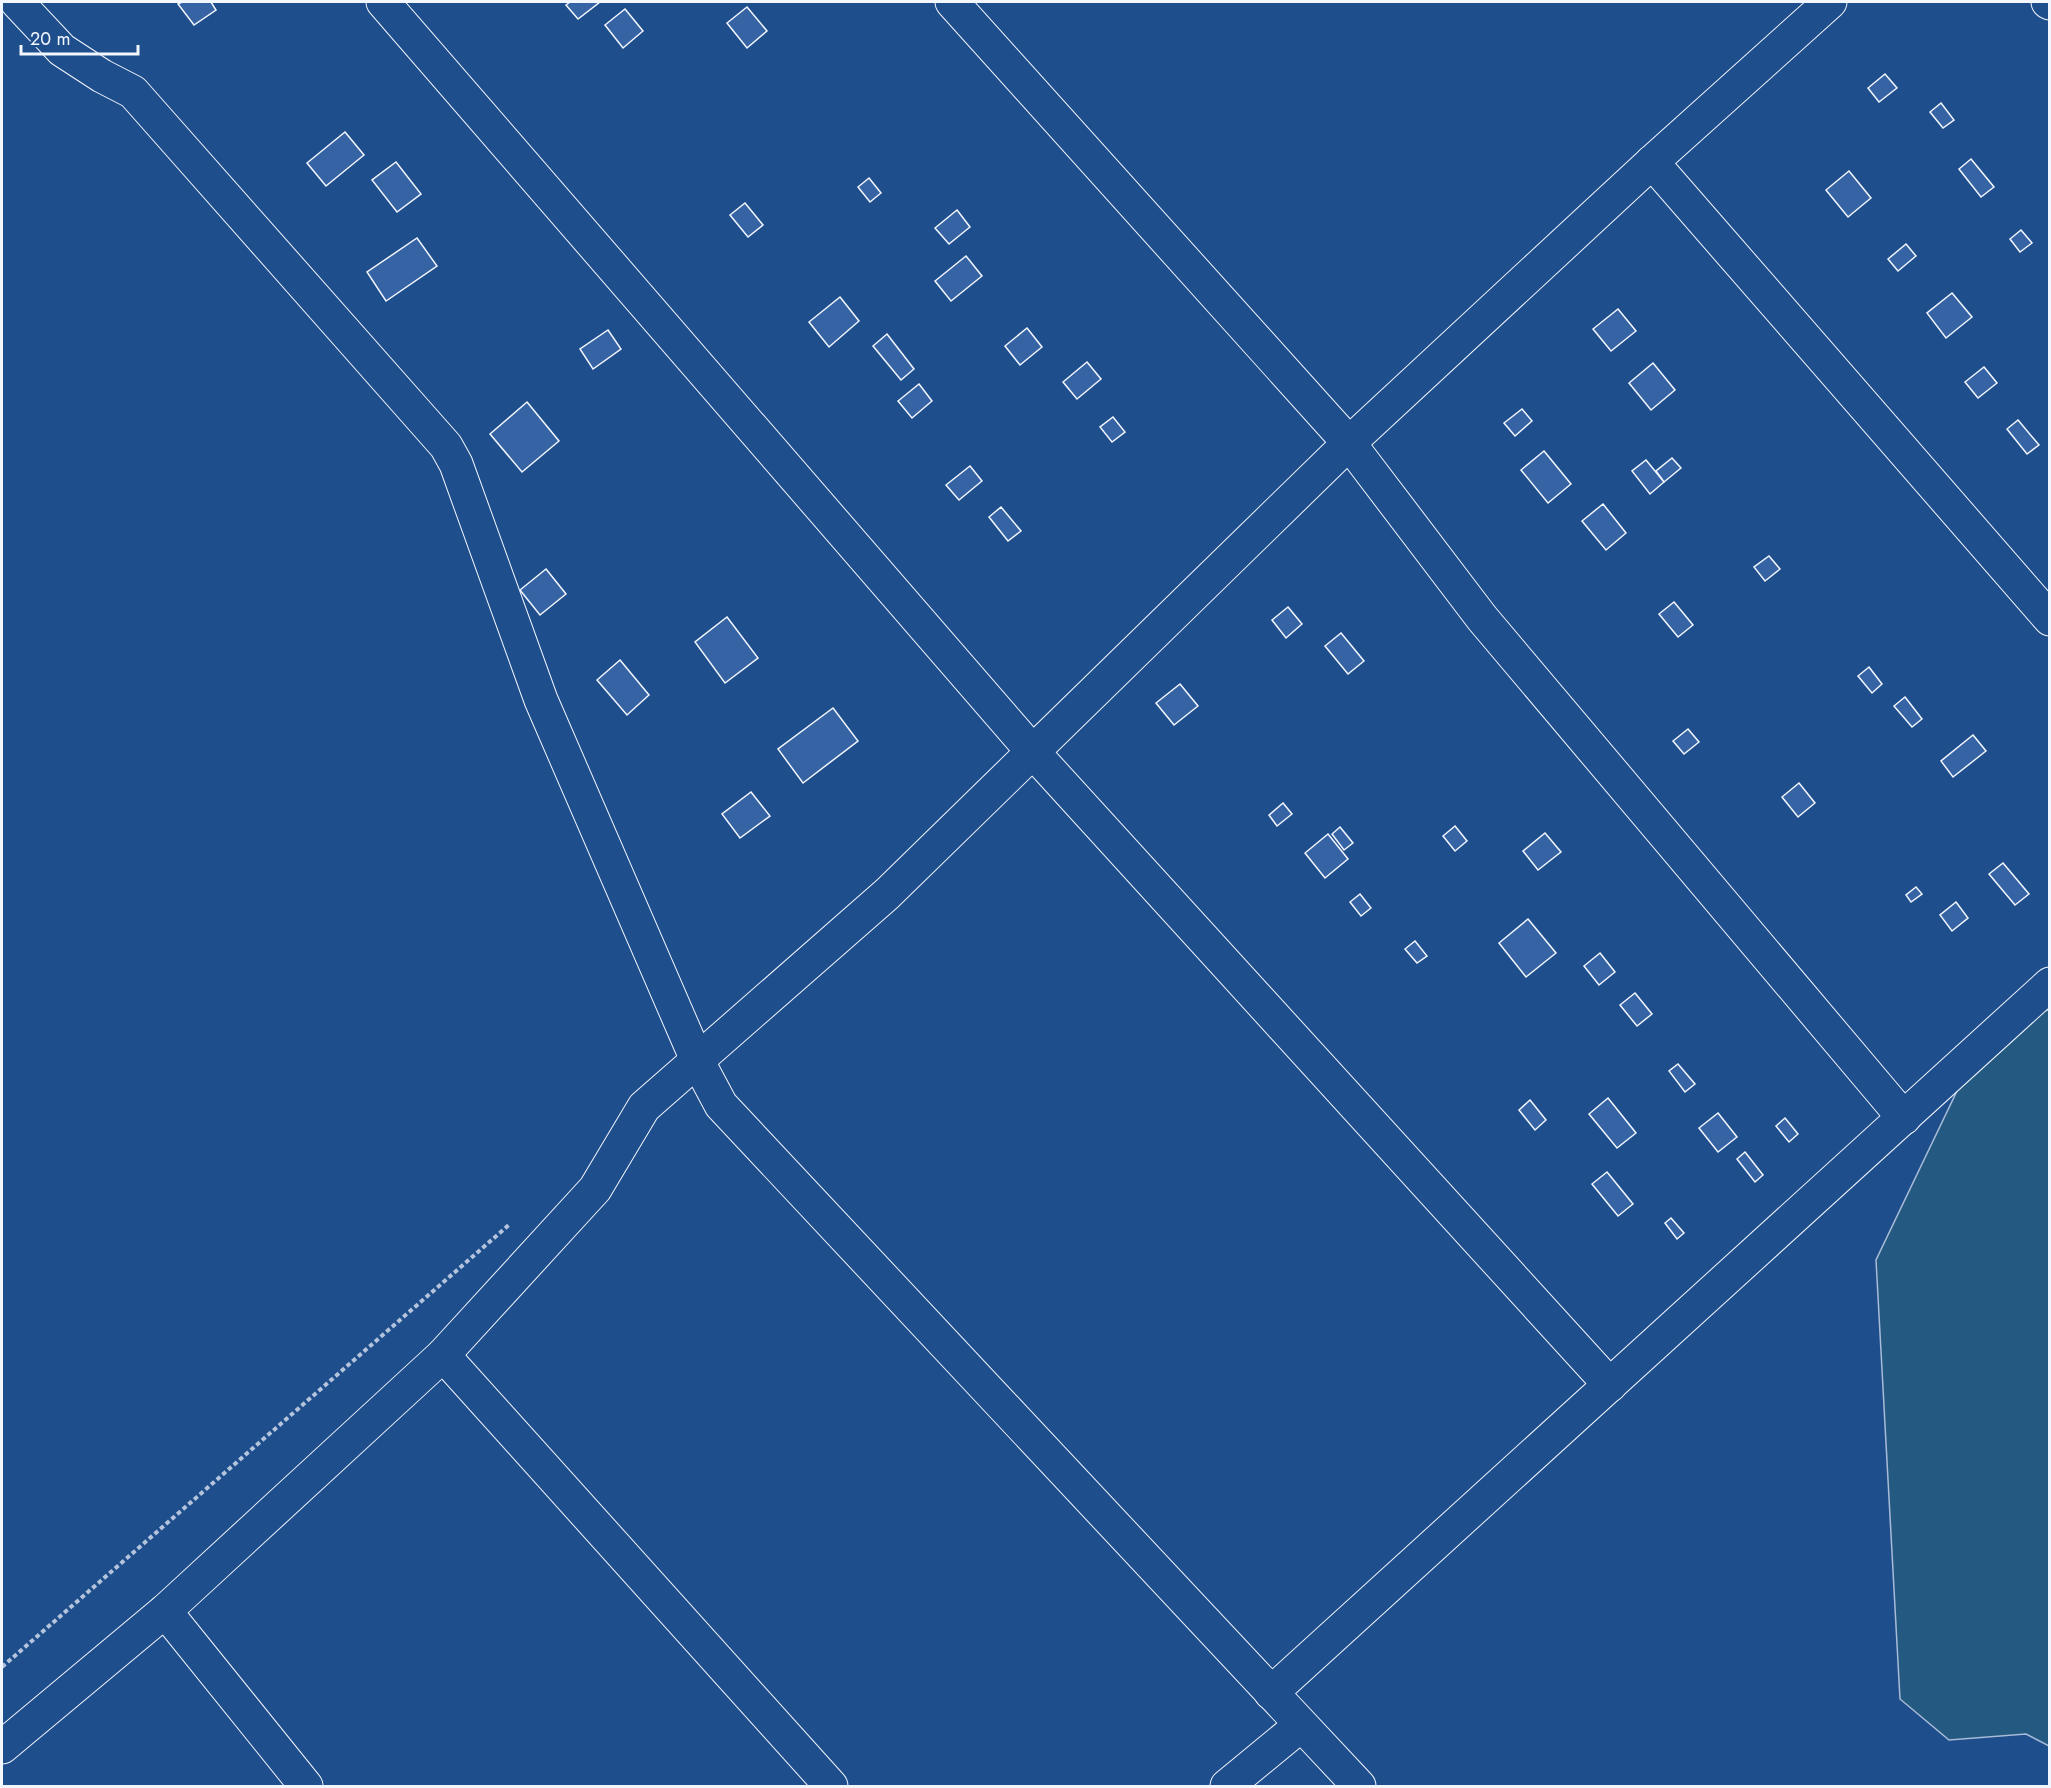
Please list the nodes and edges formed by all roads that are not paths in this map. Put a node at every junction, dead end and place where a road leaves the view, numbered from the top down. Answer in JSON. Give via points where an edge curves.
{"nodes":[{"id":1,"x":17,"y":2,"type":"edge"},
{"id":2,"x":383,"y":2,"type":"edge"},
{"id":3,"x":952,"y":2,"type":"edge"},
{"id":4,"x":1830,"y":2,"type":"edge"},
{"id":5,"x":1652,"y":162,"type":"junction"},
{"id":6,"x":1349,"y":443,"type":"junction"},
{"id":7,"x":2049,"y":619,"type":"edge"},
{"id":8,"x":1034,"y":752,"type":"junction"},
{"id":9,"x":2049,"y":984,"type":"edge"},
{"id":10,"x":697,"y":1060,"type":"junction"},
{"id":11,"x":1904,"y":1118,"type":"junction"},
{"id":12,"x":443,"y":1355,"type":"junction"},
{"id":13,"x":1610,"y":1385,"type":"junction"},
{"id":14,"x":165,"y":1611,"type":"junction"},
{"id":15,"x":1271,"y":1693,"type":"junction"},
{"id":16,"x":1301,"y":1725,"type":"junction"},
{"id":17,"x":2,"y":1747,"type":"edge"},
{"id":18,"x":306,"y":1786,"type":"edge"},
{"id":19,"x":831,"y":1786,"type":"edge"},
{"id":20,"x":1227,"y":1786,"type":"edge"},
{"id":21,"x":1359,"y":1786,"type":"edge"}],
"edges":[{"from":1,"to":10,"type":"street","via":[[62,50],[133,92],[446,446],[456,464],[541,700]]},
{"from":2,"to":8,"type":"street"},
{"from":3,"to":6,"type":"street"},
{"from":4,"to":5,"type":"street"},
{"from":5,"to":6,"type":"street"},
{"from":5,"to":7,"type":"street"},
{"from":6,"to":8,"type":"street"},
{"from":6,"to":11,"type":"street","via":[[1482,618]]},
{"from":8,"to":10,"type":"street","via":[[887,894]]},
{"from":8,"to":13,"type":"street"},
{"from":9,"to":11,"type":"street"},
{"from":10,"to":12,"type":"street","via":[[644,1107],[595,1189]]},
{"from":10,"to":15,"type":"street","via":[[721,1105]]},
{"from":11,"to":13,"type":"street"},
{"from":12,"to":14,"type":"street"},
{"from":12,"to":19,"type":"street"},
{"from":13,"to":15,"type":"street"},
{"from":14,"to":17,"type":"street"},
{"from":14,"to":18,"type":"street"},
{"from":15,"to":16,"type":"street"},
{"from":16,"to":20,"type":"street"},
{"from":16,"to":21,"type":"street"}]}
